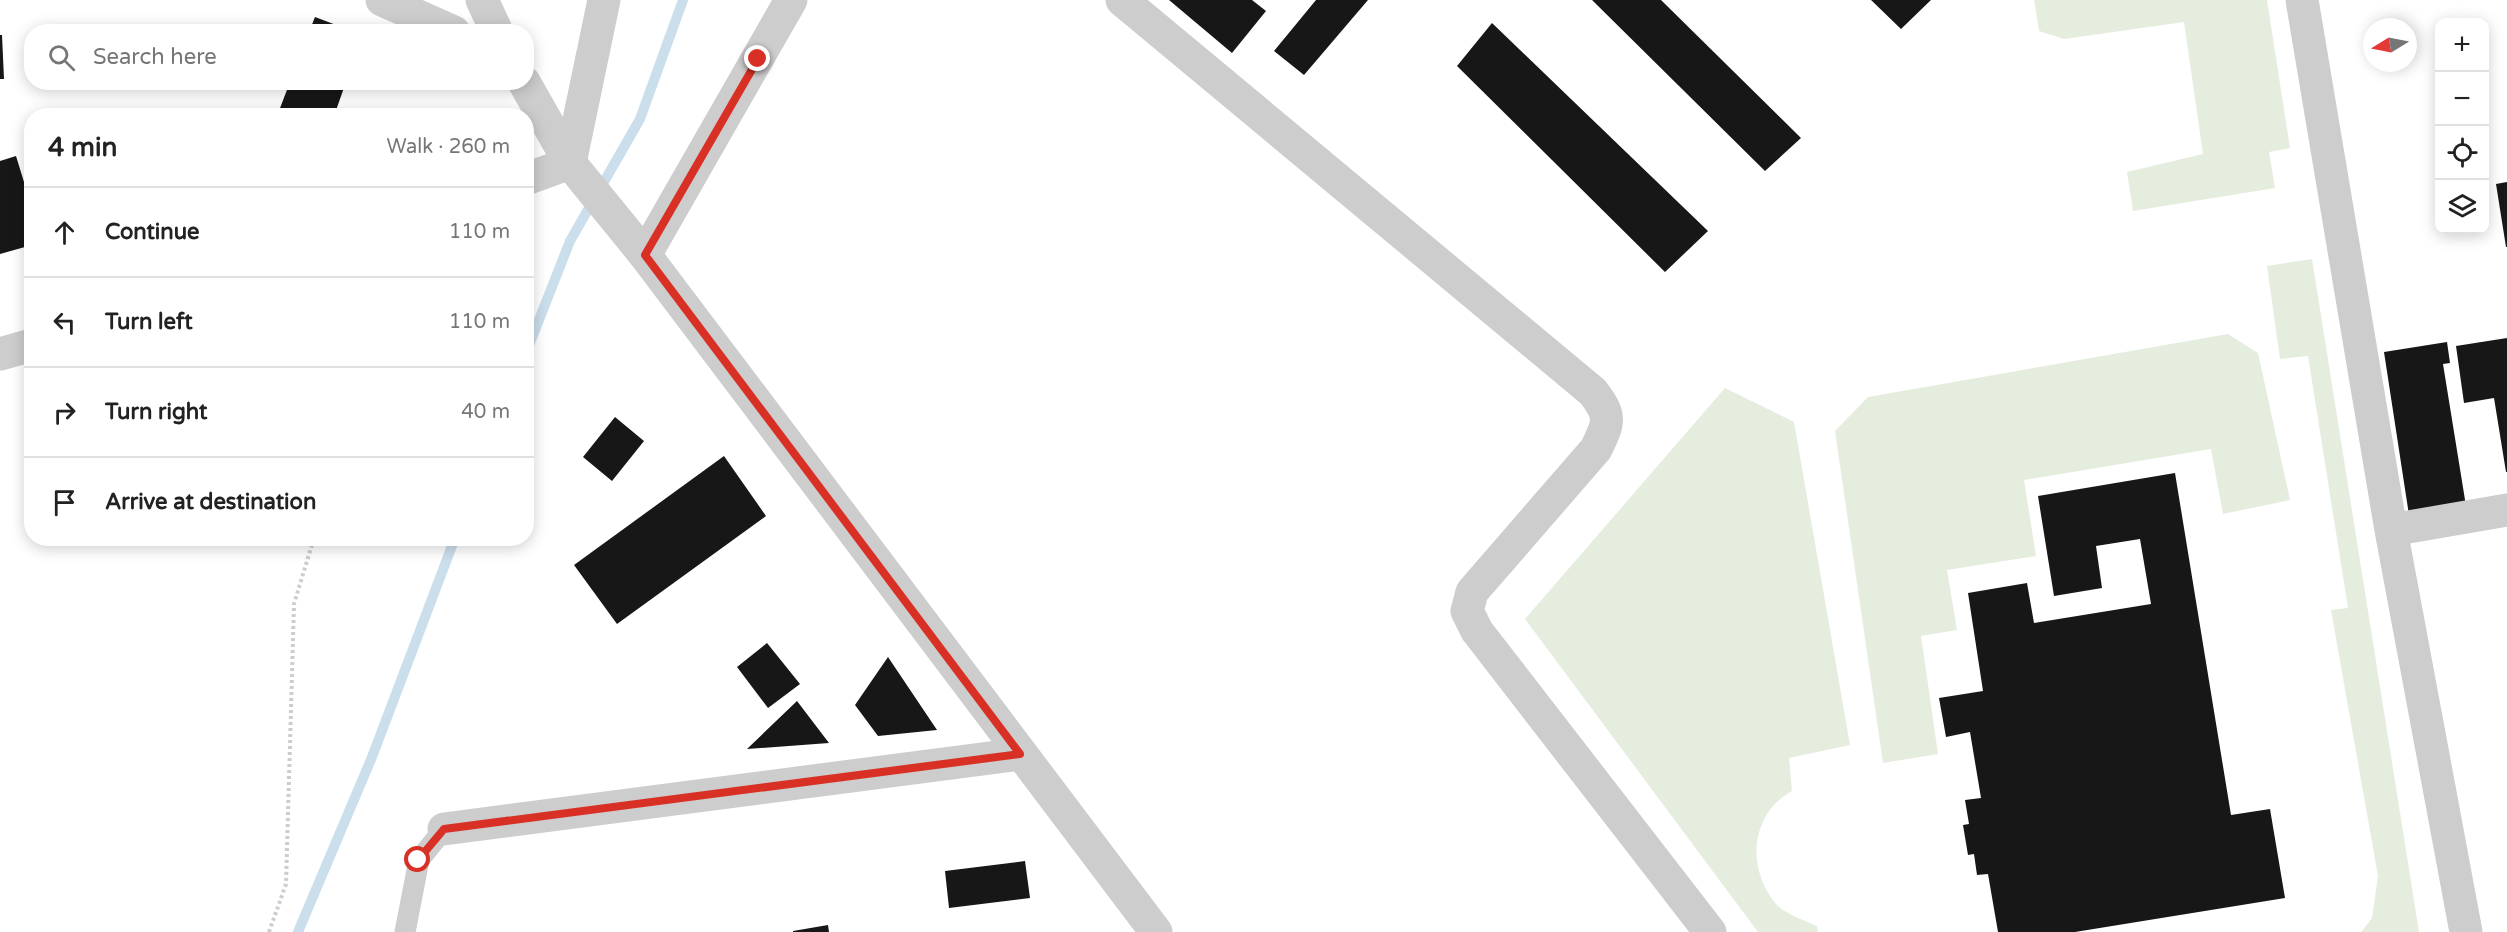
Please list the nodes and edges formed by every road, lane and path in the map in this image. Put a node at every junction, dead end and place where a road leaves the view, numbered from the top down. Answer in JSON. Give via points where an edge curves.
{"nodes":[{"id":1,"x":382,"y":0,"type":"edge"},
{"id":2,"x":482,"y":0,"type":"edge"},
{"id":3,"x":604,"y":0,"type":"edge"},
{"id":4,"x":791,"y":0,"type":"edge"},
{"id":5,"x":1122,"y":0,"type":"edge"},
{"id":6,"x":2302,"y":0,"type":"edge"},
{"id":7,"x":436,"y":24,"type":"edge"},
{"id":8,"x":493,"y":24,"type":"edge"},
{"id":9,"x":529,"y":90,"type":"edge"},
{"id":10,"x":575,"y":170,"type":"junction"},
{"id":11,"x":534,"y":178,"type":"edge"},
{"id":12,"x":645,"y":255,"type":"junction"},
{"id":13,"x":24,"y":347,"type":"edge"},
{"id":14,"x":0,"y":354,"type":"edge"},
{"id":15,"x":2507,"y":510,"type":"edge"},
{"id":16,"x":2391,"y":530,"type":"junction"},
{"id":17,"x":312,"y":546,"type":"edge"},
{"id":18,"x":1020,"y":754,"type":"junction"},
{"id":19,"x":444,"y":829,"type":"joint"},
{"id":20,"x":269,"y":932,"type":"edge"},
{"id":21,"x":405,"y":932,"type":"edge"},
{"id":22,"x":1156,"y":932,"type":"edge"},
{"id":23,"x":1710,"y":932,"type":"edge"},
{"id":24,"x":2466,"y":932,"type":"edge"}],
"edges":[{"from":1,"to":7,"type":"street"},
{"from":2,"to":8,"type":"street"},
{"from":3,"to":10,"type":"street"},
{"from":4,"to":12,"type":"street"},
{"from":5,"to":23,"type":"street","via":[[1593,392],[1606,409],[1608,425],[1596,449],[1472,592],[1467,611],[1477,631]]},
{"from":6,"to":16,"type":"street"},
{"from":9,"to":10,"type":"street"},
{"from":10,"to":11,"type":"street"},
{"from":10,"to":12,"type":"street"},
{"from":12,"to":18,"type":"street"},
{"from":13,"to":14,"type":"street"},
{"from":15,"to":16,"type":"street"},
{"from":16,"to":24,"type":"street"},
{"from":17,"to":20,"type":"path","via":[[294,604],[286,884]]},
{"from":18,"to":19,"type":"street"},
{"from":18,"to":22,"type":"street"},
{"from":19,"to":21,"type":"lane","via":[[418,860]]}]}
